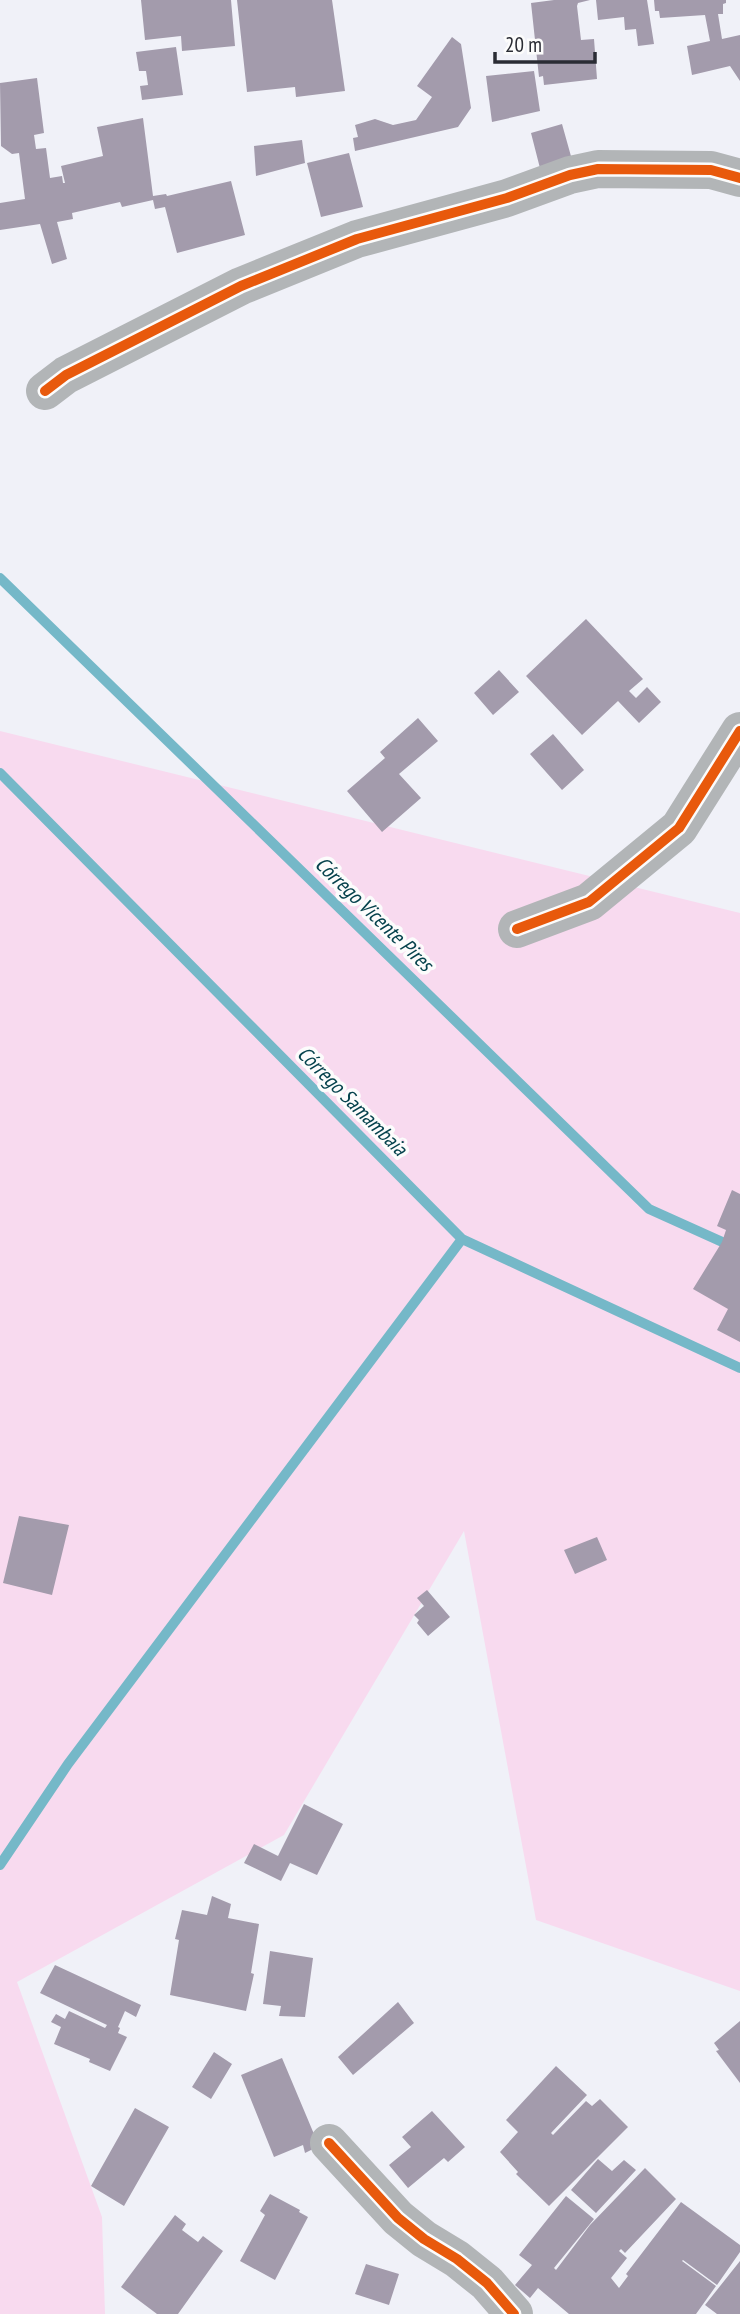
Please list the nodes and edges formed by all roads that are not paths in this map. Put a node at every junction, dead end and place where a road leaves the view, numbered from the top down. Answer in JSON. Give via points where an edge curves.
{"nodes":[{"id":1,"x":740,"y":178,"type":"edge"},
{"id":2,"x":45,"y":391,"type":"dead end"},
{"id":3,"x":740,"y":731,"type":"edge"},
{"id":4,"x":517,"y":929,"type":"dead end"},
{"id":5,"x":329,"y":2143,"type":"dead end"},
{"id":6,"x":514,"y":2314,"type":"edge"}],
"edges":[{"from":1,"to":2,"type":"street","via":[[711,170],[598,169],[357,239],[241,286],[66,375]]},
{"from":3,"to":4,"type":"street","via":[[679,828],[589,902]]},
{"from":5,"to":6,"type":"street","via":[[398,2218],[487,2283]]}]}
